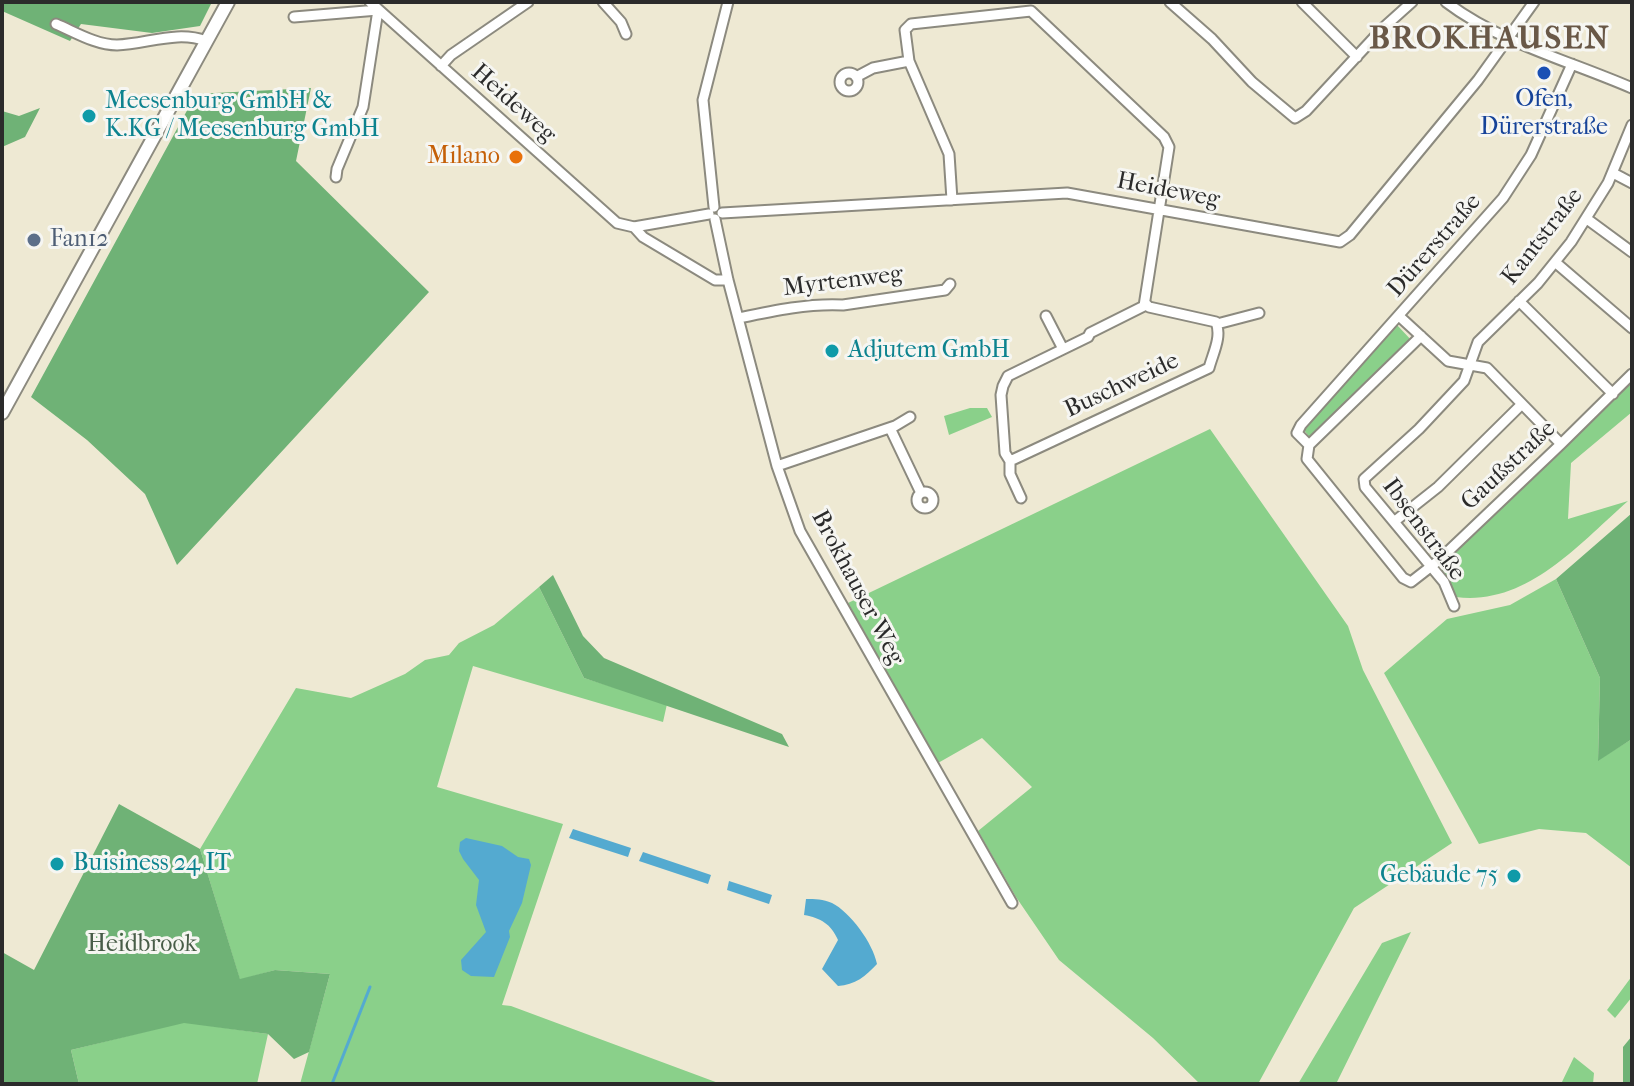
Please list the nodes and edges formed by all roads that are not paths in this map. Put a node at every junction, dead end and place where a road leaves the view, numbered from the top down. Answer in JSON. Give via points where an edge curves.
{"nodes":[{"id":1,"x":228,"y":2,"type":"edge"},
{"id":2,"x":370,"y":2,"type":"edge"},
{"id":3,"x":528,"y":2,"type":"edge"},
{"id":4,"x":603,"y":2,"type":"edge"},
{"id":5,"x":728,"y":2,"type":"edge"},
{"id":6,"x":1170,"y":2,"type":"edge"},
{"id":7,"x":1302,"y":2,"type":"edge"},
{"id":8,"x":1412,"y":2,"type":"edge"},
{"id":9,"x":1446,"y":2,"type":"edge"},
{"id":10,"x":1534,"y":2,"type":"edge"},
{"id":11,"x":378,"y":10,"type":"junction"},
{"id":12,"x":294,"y":17,"type":"dead end"},
{"id":13,"x":56,"y":24,"type":"dead end"},
{"id":14,"x":626,"y":34,"type":"dead end"},
{"id":15,"x":1509,"y":38,"type":"junction"},
{"id":16,"x":206,"y":41,"type":"junction"},
{"id":17,"x":1357,"y":57,"type":"junction"},
{"id":18,"x":909,"y":61,"type":"junction"},
{"id":19,"x":1572,"y":64,"type":"junction"},
{"id":20,"x":441,"y":66,"type":"junction"},
{"id":21,"x":856,"y":77,"type":"dead end"},
{"id":22,"x":1632,"y":88,"type":"edge"},
{"id":23,"x":1632,"y":125,"type":"edge"},
{"id":24,"x":1613,"y":173,"type":"junction"},
{"id":25,"x":336,"y":177,"type":"dead end"},
{"id":26,"x":1632,"y":183,"type":"edge"},
{"id":27,"x":952,"y":200,"type":"junction"},
{"id":28,"x":1159,"y":210,"type":"junction"},
{"id":29,"x":715,"y":213,"type":"junction"},
{"id":30,"x":1587,"y":219,"type":"junction"},
{"id":31,"x":634,"y":227,"type":"junction"},
{"id":32,"x":1632,"y":252,"type":"edge"},
{"id":33,"x":1555,"y":262,"type":"junction"},
{"id":34,"x":728,"y":280,"type":"junction"},
{"id":35,"x":950,"y":284,"type":"dead end"},
{"id":36,"x":1519,"y":301,"type":"junction"},
{"id":37,"x":1145,"y":303,"type":"junction"},
{"id":38,"x":1259,"y":313,"type":"dead end"},
{"id":39,"x":1046,"y":316,"type":"dead end"},
{"id":40,"x":1399,"y":316,"type":"junction"},
{"id":41,"x":739,"y":318,"type":"junction"},
{"id":42,"x":1217,"y":324,"type":"junction"},
{"id":43,"x":1632,"y":328,"type":"edge"},
{"id":44,"x":1421,"y":336,"type":"junction"},
{"id":45,"x":1063,"y":349,"type":"junction"},
{"id":46,"x":1469,"y":363,"type":"junction"},
{"id":47,"x":1632,"y":374,"type":"edge"},
{"id":48,"x":1613,"y":394,"type":"junction"},
{"id":49,"x":1522,"y":404,"type":"junction"},
{"id":50,"x":2,"y":413,"type":"edge"},
{"id":51,"x":910,"y":417,"type":"dead end"},
{"id":52,"x":890,"y":428,"type":"junction"},
{"id":53,"x":1561,"y":444,"type":"junction"},
{"id":54,"x":1309,"y":445,"type":"junction"},
{"id":55,"x":1010,"y":461,"type":"junction"},
{"id":56,"x":777,"y":466,"type":"junction"},
{"id":57,"x":1364,"y":479,"type":"joint"},
{"id":58,"x":921,"y":493,"type":"dead end"},
{"id":59,"x":1021,"y":498,"type":"dead end"},
{"id":60,"x":1395,"y":521,"type":"junction"},
{"id":61,"x":1431,"y":567,"type":"junction"},
{"id":62,"x":1454,"y":606,"type":"dead end"},
{"id":63,"x":1012,"y":903,"type":"dead end"}],
"edges":[{"from":1,"to":16,"type":"street"},
{"from":2,"to":11,"type":"street","name":"Heideweg"},
{"from":3,"to":20,"type":"street"},
{"from":4,"to":14,"type":"street"},
{"from":5,"to":29,"type":"street","name":"Brokhauser Weg","via":[[703,100]]},
{"from":6,"to":17,"type":"street","via":[[1293,118]]},
{"from":7,"to":17,"type":"street"},
{"from":8,"to":17,"type":"street"},
{"from":9,"to":15,"type":"street"},
{"from":10,"to":15,"type":"street"},
{"from":11,"to":12,"type":"street"},
{"from":11,"to":20,"type":"street","name":"Heideweg"},
{"from":11,"to":25,"type":"street","via":[[363,107]]},
{"from":13,"to":16,"type":"street","via":[[112,45],[185,36]]},
{"from":15,"to":19,"type":"street"},
{"from":15,"to":28,"type":"street","name":"Heideweg","via":[[1343,241]]},
{"from":16,"to":50,"type":"street"},
{"from":18,"to":21,"type":"street"},
{"from":18,"to":27,"type":"street","via":[[949,154]]},
{"from":18,"to":28,"type":"street","via":[[909,24],[1033,12],[1168,142]]},
{"from":19,"to":22,"type":"street"},
{"from":19,"to":40,"type":"street","name":"Dürerstraße","via":[[1531,155],[1503,198]]},
{"from":20,"to":31,"type":"street","name":"Heideweg","via":[[609,217]]},
{"from":23,"to":24,"type":"street","name":"Kantstraße"},
{"from":24,"to":26,"type":"street"},
{"from":24,"to":30,"type":"street","name":"Kantstraße"},
{"from":27,"to":28,"type":"street","name":"Heideweg","via":[[1067,193]]},
{"from":27,"to":29,"type":"street","name":"Heideweg"},
{"from":28,"to":37,"type":"street"},
{"from":29,"to":31,"type":"street","name":"Heideweg"},
{"from":29,"to":34,"type":"street","name":"Brokhauser Weg"},
{"from":30,"to":32,"type":"street"},
{"from":30,"to":33,"type":"street","name":"Kantstraße"},
{"from":31,"to":34,"type":"street","name":"Heideweg","via":[[715,280]]},
{"from":33,"to":36,"type":"street","name":"Kantstraße"},
{"from":33,"to":43,"type":"street"},
{"from":34,"to":41,"type":"street","name":"Brokhauser Weg"},
{"from":35,"to":41,"type":"street","name":"Myrtenweg","via":[[945,290]]},
{"from":36,"to":46,"type":"street","name":"Kantstraße","via":[[1478,342]]},
{"from":36,"to":48,"type":"street"},
{"from":37,"to":42,"type":"street","name":"Buschweide"},
{"from":37,"to":45,"type":"street"},
{"from":38,"to":42,"type":"street"},
{"from":39,"to":45,"type":"street"},
{"from":40,"to":44,"type":"street"},
{"from":40,"to":54,"type":"street","name":"Dürerstraße","via":[[1298,428]]},
{"from":41,"to":56,"type":"street","name":"Brokhauser Weg"},
{"from":42,"to":55,"type":"street","name":"Buschweide","via":[[1209,368]]},
{"from":44,"to":46,"type":"street","via":[[1448,361]]},
{"from":44,"to":54,"type":"street"},
{"from":45,"to":55,"type":"street","via":[[1008,376],[1003,386],[1005,453]]},
{"from":46,"to":49,"type":"street","via":[[1487,368]]},
{"from":46,"to":57,"type":"street","name":"Kantstraße","via":[[1464,381]]},
{"from":47,"to":48,"type":"street","name":"Gaußstraße"},
{"from":48,"to":53,"type":"street","name":"Gaußstraße"},
{"from":49,"to":53,"type":"street"},
{"from":49,"to":60,"type":"street","via":[[1438,487]]},
{"from":51,"to":52,"type":"street"},
{"from":52,"to":56,"type":"street"},
{"from":52,"to":58,"type":"street"},
{"from":53,"to":61,"type":"street","name":"Gaußstraße"},
{"from":54,"to":61,"type":"street","name":"Gaußstraße","via":[[1307,459],[1409,582]]},
{"from":55,"to":59,"type":"street"},
{"from":56,"to":63,"type":"street","name":"Brokhauser Weg","via":[[800,531]]},
{"from":57,"to":60,"type":"street","name":"Ibsenstraße"},
{"from":60,"to":61,"type":"street","name":"Ibsenstraße"},
{"from":61,"to":62,"type":"street","name":"Ibsenstraße"}]}
